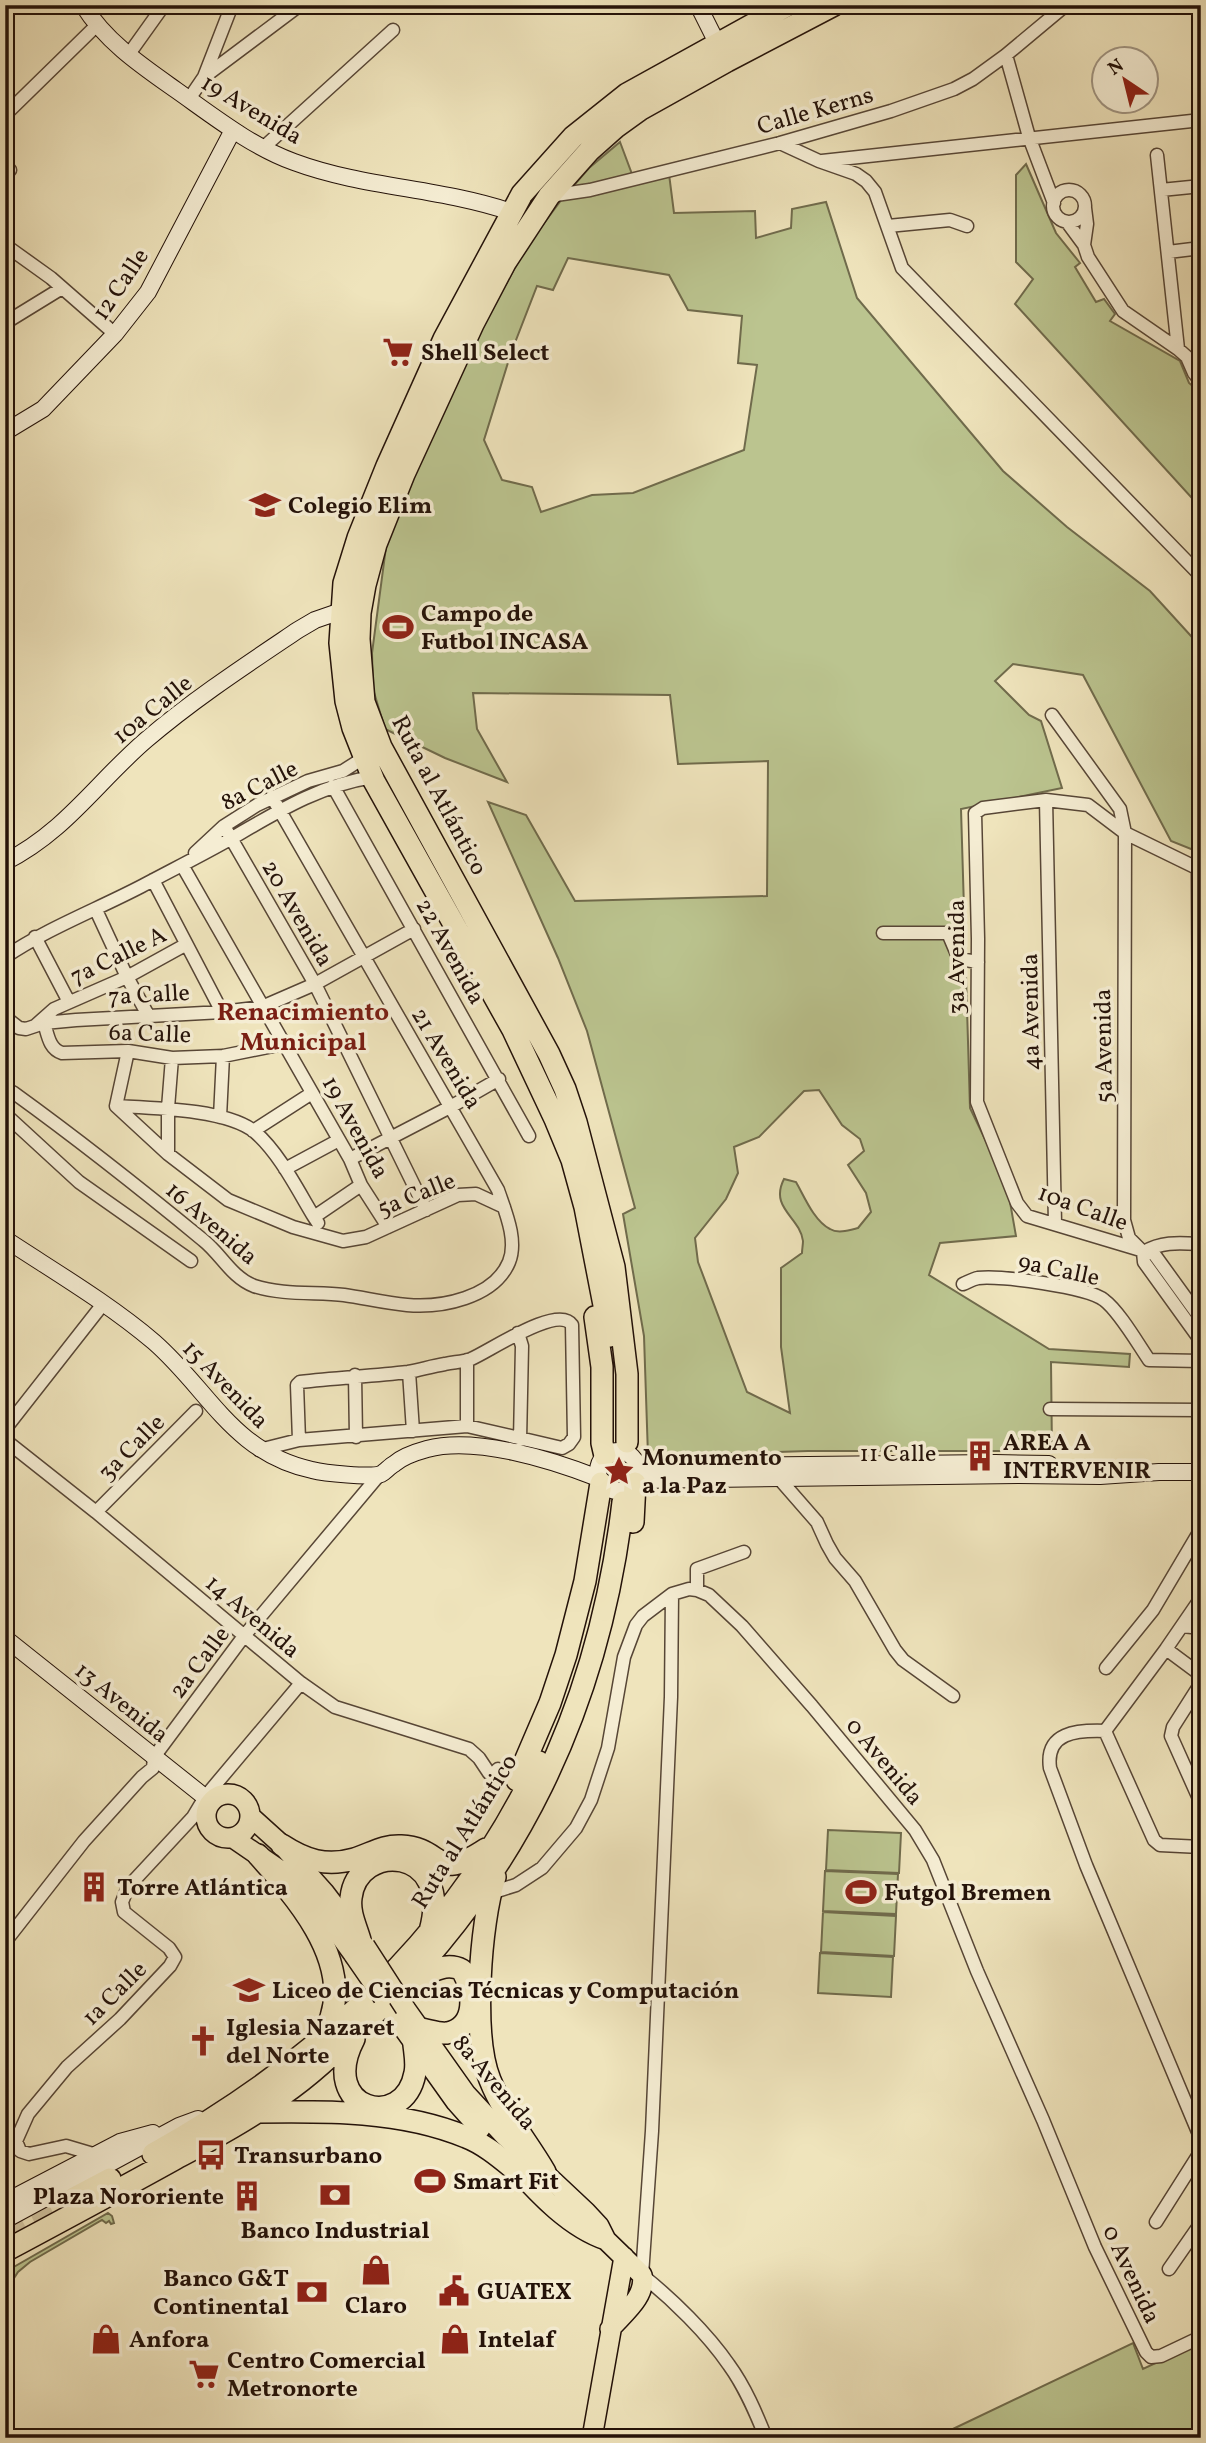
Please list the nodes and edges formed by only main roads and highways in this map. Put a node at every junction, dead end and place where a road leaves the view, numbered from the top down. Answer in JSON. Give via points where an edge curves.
{"nodes":[{"id":1,"x":788,"y":5,"type":"edge"},
{"id":2,"x":834,"y":5,"type":"edge"},
{"id":3,"x":581,"y":1165,"type":"junction"},
{"id":4,"x":624,"y":1461,"type":"junction"},
{"id":5,"x":251,"y":1817,"type":"junction"},
{"id":6,"x":528,"y":1817,"type":"junction"},
{"id":7,"x":233,"y":1838,"type":"junction"},
{"id":8,"x":501,"y":1841,"type":"junction"},
{"id":9,"x":282,"y":1845,"type":"junction"},
{"id":10,"x":258,"y":1855,"type":"junction"},
{"id":11,"x":429,"y":1935,"type":"junction"},
{"id":12,"x":360,"y":1947,"type":"junction"},
{"id":13,"x":406,"y":1985,"type":"junction"},
{"id":14,"x":360,"y":2028,"type":"junction"},
{"id":15,"x":417,"y":2037,"type":"junction"},
{"id":16,"x":315,"y":2046,"type":"junction"},
{"id":17,"x":258,"y":2112,"type":"junction"},
{"id":18,"x":545,"y":2172,"type":"junction"},
{"id":19,"x":524,"y":2177,"type":"junction"},
{"id":20,"x":74,"y":2198,"type":"tunnel mouth"},
{"id":21,"x":606,"y":2240,"type":"junction"},
{"id":22,"x":5,"y":2251,"type":"edge"},
{"id":23,"x":624,"y":2257,"type":"junction"},
{"id":24,"x":610,"y":2329,"type":"junction"},
{"id":25,"x":592,"y":2438,"type":"edge"}],
"edges":[{"from":1,"to":3,"type":"highway","name":"Ruta al Atlántico","via":[[627,94],[573,137],[522,194],[444,339],[387,466],[344,583],[340,643],[353,729]]},
{"from":2,"to":3,"type":"highway","name":"Ruta al Atlántico","via":[[641,109],[589,151],[549,196],[505,262],[404,474],[376,544],[362,604],[359,639],[364,702],[381,747],[549,1054],[565,1089]]},
{"from":3,"to":4,"type":"highway","via":[[569,1178],[601,1367],[602,1443]]},
{"from":3,"to":4,"type":"highway","via":[[605,1188],[627,1271],[639,1378],[640,1444]]},
{"from":4,"to":6,"type":"highway","via":[[635,1504],[623,1587],[595,1689],[567,1758]]},
{"from":5,"to":7,"type":"main road","via":[[245,1830]]},
{"from":5,"to":7,"type":"main road","via":[[247,1804],[236,1795],[208,1800],[209,1828],[219,1837]]},
{"from":5,"to":9,"type":"main road","name":"8a Avenida"},
{"from":6,"to":8,"type":"highway","name":"Ruta al Atlántico"},
{"from":6,"to":8,"type":"highway","name":"Ruta al Atlántico","via":[[574,1716],[595,1650],[612,1578],[608,1491],[602,1562],[574,1671],[555,1727]]},
{"from":7,"to":10,"type":"main road","name":"8a Avenida"},
{"from":8,"to":9,"type":"highway","via":[[452,1866],[403,1846],[385,1846],[353,1859],[328,1862],[304,1858]]},
{"from":8,"to":11,"type":"highway","name":"Ruta al Atlántico"},
{"from":8,"to":13,"type":"highway","name":"Ruta al Atlántico","via":[[465,1913]]},
{"from":8,"to":18,"type":"highway","via":[[482,1956],[484,2062],[496,2095]]},
{"from":9,"to":12,"type":"main road","name":"8a Avenida","via":[[324,1892]]},
{"from":10,"to":12,"type":"main road","name":"8a Avenida","via":[[293,1879]]},
{"from":10,"to":16,"type":"highway","via":[[303,1911],[332,1970],[335,1996],[331,2018]]},
{"from":11,"to":12,"type":"highway","via":[[435,1897],[428,1877],[410,1862],[393,1859],[372,1866],[353,1888],[351,1913]]},
{"from":11,"to":16,"type":"highway","name":"Ruta al Atlántico"},
{"from":12,"to":15,"type":"main road","name":"8a Avenida","bridge":true},
{"from":13,"to":14,"type":"highway","name":"Ruta al Atlántico"},
{"from":13,"to":15,"type":"highway","via":[[449,1966],[462,1970],[469,1982],[472,2000],[465,2022],[449,2033]]},
{"from":14,"to":15,"type":"highway","via":[[348,2050],[345,2084],[352,2095],[379,2108],[406,2094],[416,2070]]},
{"from":14,"to":17,"type":"highway","name":"Ruta al Atlántico","via":[[307,2077]]},
{"from":15,"to":18,"type":"main road","name":"8a Avenida","via":[[504,2135]]},
{"from":15,"to":19,"type":"main road","name":"8a Avenida","via":[[456,2102]]},
{"from":16,"to":20,"type":"highway","name":"Ruta al Atlántico","via":[[205,2125]]},
{"from":17,"to":19,"type":"highway","via":[[330,2112],[416,2123],[467,2137]]},
{"from":17,"to":22,"type":"highway","name":"Ruta al Atlántico"},
{"from":18,"to":21,"type":"main road","name":"8a Avenida","via":[[599,2226]]},
{"from":19,"to":21,"type":"main road","name":"8a Avenida","via":[[562,2214],[590,2235]]},
{"from":21,"to":23,"type":"main road","name":"8a Avenida"},
{"from":23,"to":24,"type":"main road"},
{"from":23,"to":24,"type":"main road","name":"8a Avenida","via":[[644,2281],[640,2294]]},
{"from":24,"to":25,"type":"main road"}]}
